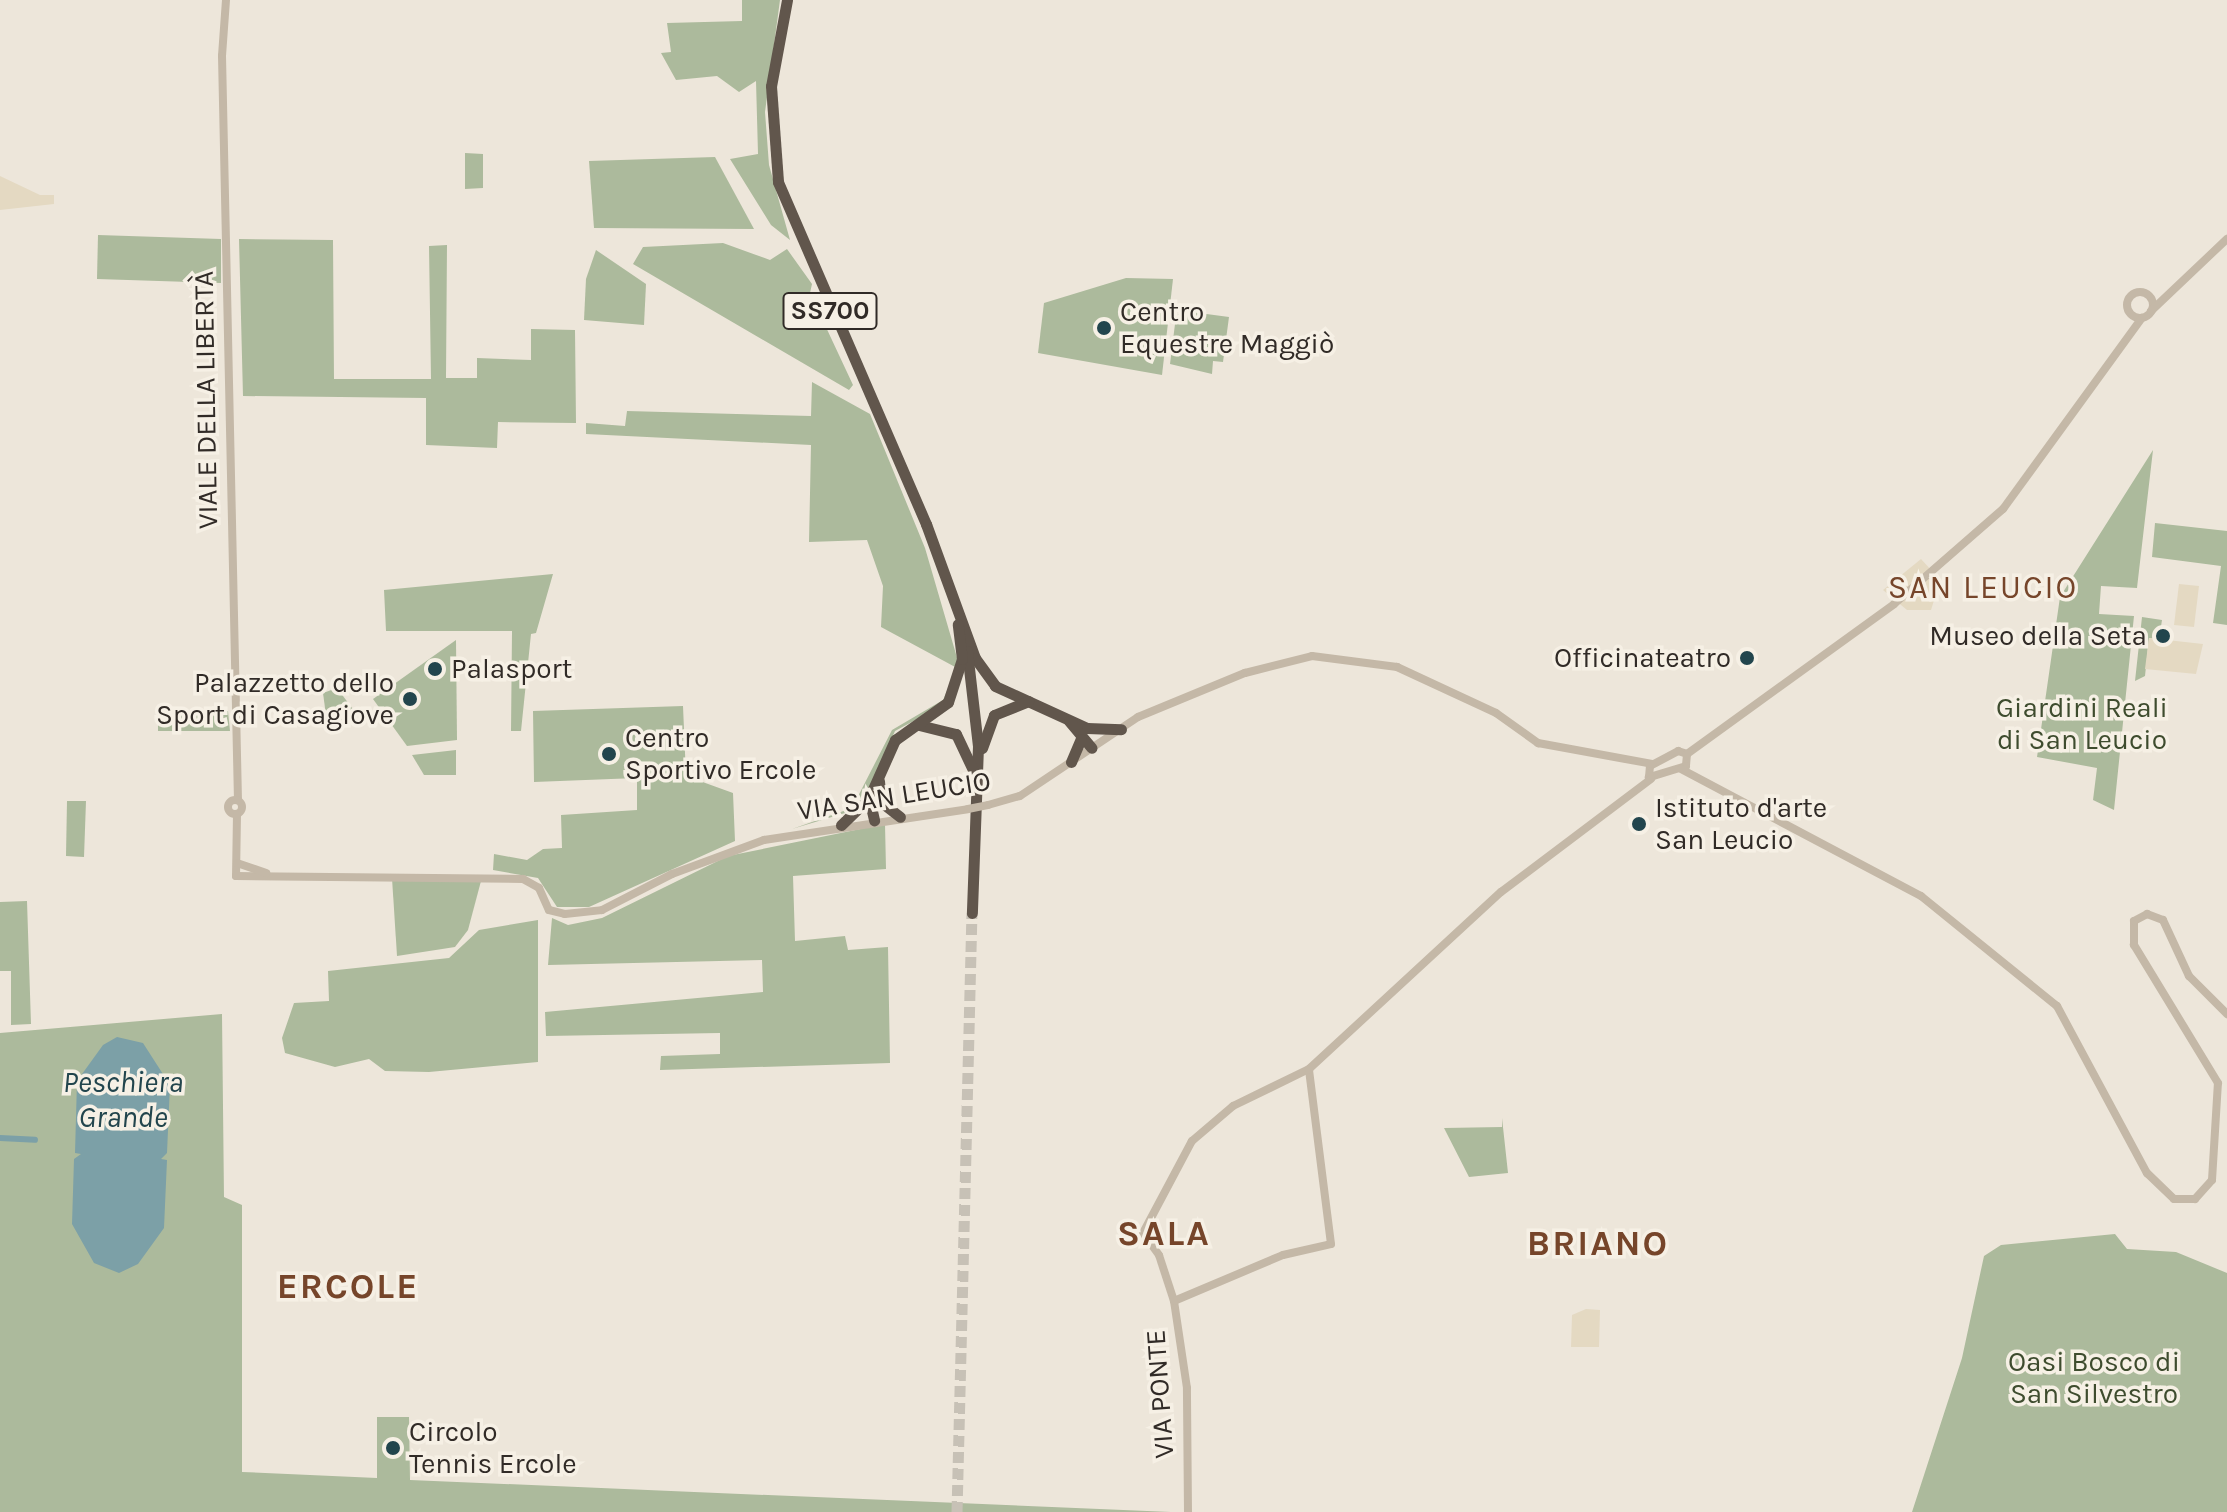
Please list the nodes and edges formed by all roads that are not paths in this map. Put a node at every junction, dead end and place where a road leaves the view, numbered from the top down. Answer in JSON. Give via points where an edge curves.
{"nodes":[{"id":1,"x":226,"y":0,"type":"edge"},
{"id":2,"x":787,"y":0,"type":"edge"},
{"id":3,"x":2227,"y":239,"type":"edge"},
{"id":4,"x":2171,"y":287,"type":"junction"},
{"id":5,"x":2145,"y":294,"type":"junction"},
{"id":6,"x":2151,"y":311,"type":"junction"},
{"id":7,"x":2131,"y":315,"type":"junction"},
{"id":8,"x":2142,"y":318,"type":"junction"},
{"id":9,"x":2128,"y":330,"type":"junction"},
{"id":10,"x":957,"y":608,"type":"junction"},
{"id":11,"x":1028,"y":701,"type":"junction"},
{"id":12,"x":1069,"y":721,"type":"junction"},
{"id":13,"x":914,"y":726,"type":"junction"},
{"id":14,"x":1087,"y":728,"type":"junction"},
{"id":15,"x":1121,"y":729,"type":"junction"},
{"id":16,"x":1081,"y":739,"type":"junction"},
{"id":17,"x":1092,"y":748,"type":"junction"},
{"id":18,"x":1688,"y":757,"type":"junction"},
{"id":19,"x":1071,"y":762,"type":"junction"},
{"id":20,"x":1681,"y":769,"type":"junction"},
{"id":21,"x":1650,"y":772,"type":"junction"},
{"id":22,"x":1697,"y":775,"type":"junction"},
{"id":23,"x":878,"y":781,"type":"junction"},
{"id":24,"x":978,"y":785,"type":"junction"},
{"id":25,"x":869,"y":798,"type":"junction"},
{"id":26,"x":881,"y":802,"type":"junction"},
{"id":27,"x":900,"y":817,"type":"junction"},
{"id":28,"x":874,"y":820,"type":"junction"},
{"id":29,"x":841,"y":825,"type":"junction"},
{"id":30,"x":237,"y":863,"type":"junction"},
{"id":31,"x":266,"y":874,"type":"junction"},
{"id":32,"x":972,"y":913,"type":"tunnel mouth"},
{"id":33,"x":2227,"y":1014,"type":"edge"},
{"id":34,"x":1309,"y":1069,"type":"junction"},
{"id":35,"x":1174,"y":1301,"type":"junction"},
{"id":36,"x":1188,"y":1512,"type":"edge"}],
"edges":[{"from":1,"to":30,"type":"street","name":"VIALE DELLA LIBERTÀ","via":[[222,56]]},
{"from":2,"to":10,"type":"highway","number":"SS700","via":[[771,86],[778,182]]},
{"from":3,"to":4,"type":"street"},
{"from":4,"to":5,"type":"street"},
{"from":4,"to":6,"type":"street"},
{"from":5,"to":6,"type":"street"},
{"from":5,"to":7,"type":"street","via":[[2129,299]]},
{"from":6,"to":8,"type":"street"},
{"from":7,"to":8,"type":"street"},
{"from":7,"to":9,"type":"street"},
{"from":8,"to":9,"type":"street"},
{"from":9,"to":18,"type":"street","via":[[2028,481],[1914,586]]},
{"from":10,"to":11,"type":"highway","number":"SS700","via":[[984,674]]},
{"from":10,"to":13,"type":"highway","number":"SS700","via":[[962,659],[955,690],[939,711]]},
{"from":10,"to":24,"type":"highway","number":"SS700","via":[[973,689]]},
{"from":11,"to":12,"type":"highway","number":"SS700"},
{"from":11,"to":24,"type":"highway","number":"SS700","via":[[994,715]]},
{"from":12,"to":14,"type":"highway","number":"SS700"},
{"from":12,"to":16,"type":"highway"},
{"from":13,"to":23,"type":"highway","number":"SS700","via":[[895,740]]},
{"from":13,"to":24,"type":"highway","number":"SS700","via":[[956,734]]},
{"from":14,"to":15,"type":"highway","number":"SS700"},
{"from":14,"to":17,"type":"highway"},
{"from":15,"to":17,"type":"street","name":"VIA SAN LEUCIO"},
{"from":15,"to":21,"type":"street","name":"VIA SAN LEUCIO","via":[[1245,673],[1326,656],[1397,667],[1496,713],[1538,743]]},
{"from":16,"to":17,"type":"highway"},
{"from":16,"to":19,"type":"highway"},
{"from":17,"to":19,"type":"street","name":"VIA SAN LEUCIO"},
{"from":18,"to":20,"type":"street"},
{"from":18,"to":21,"type":"street","via":[[1676,751]]},
{"from":18,"to":22,"type":"street"},
{"from":19,"to":27,"type":"street","name":"VIA SAN LEUCIO","bridge":true,"via":[[1020,796]]},
{"from":20,"to":21,"type":"street"},
{"from":20,"to":22,"type":"street"},
{"from":21,"to":34,"type":"street","via":[[1501,892]]},
{"from":22,"to":33,"type":"street","via":[[1921,896],[2057,1006],[2147,1173],[2174,1199],[2195,1199],[2212,1180],[2218,1083],[2134,945],[2134,921],[2147,914],[2163,920],[2189,976]]},
{"from":23,"to":25,"type":"highway","number":"SS700"},
{"from":23,"to":26,"type":"highway"},
{"from":24,"to":32,"type":"highway","number":"SS700"},
{"from":25,"to":28,"type":"highway"},
{"from":25,"to":29,"type":"highway","number":"SS700"},
{"from":26,"to":27,"type":"highway"},
{"from":26,"to":28,"type":"highway"},
{"from":27,"to":28,"type":"street","name":"VIA SAN LEUCIO"},
{"from":28,"to":29,"type":"street","name":"VIA SAN LEUCIO"},
{"from":29,"to":31,"type":"street","name":"VIA SAN LEUCIO","via":[[739,848],[602,910],[549,910],[539,888],[523,879]]},
{"from":30,"to":31,"type":"street"},
{"from":30,"to":31,"type":"street","name":"VIALE DELLA LIBERTÀ","via":[[236,876]]},
{"from":34,"to":35,"type":"street","name":"VIA PONTE","via":[[1233,1106],[1192,1141],[1143,1233],[1159,1255]]},
{"from":34,"to":35,"type":"street","via":[[1331,1244],[1283,1255]]},
{"from":35,"to":36,"type":"street","name":"VIA PONTE","via":[[1187,1388]]}]}
